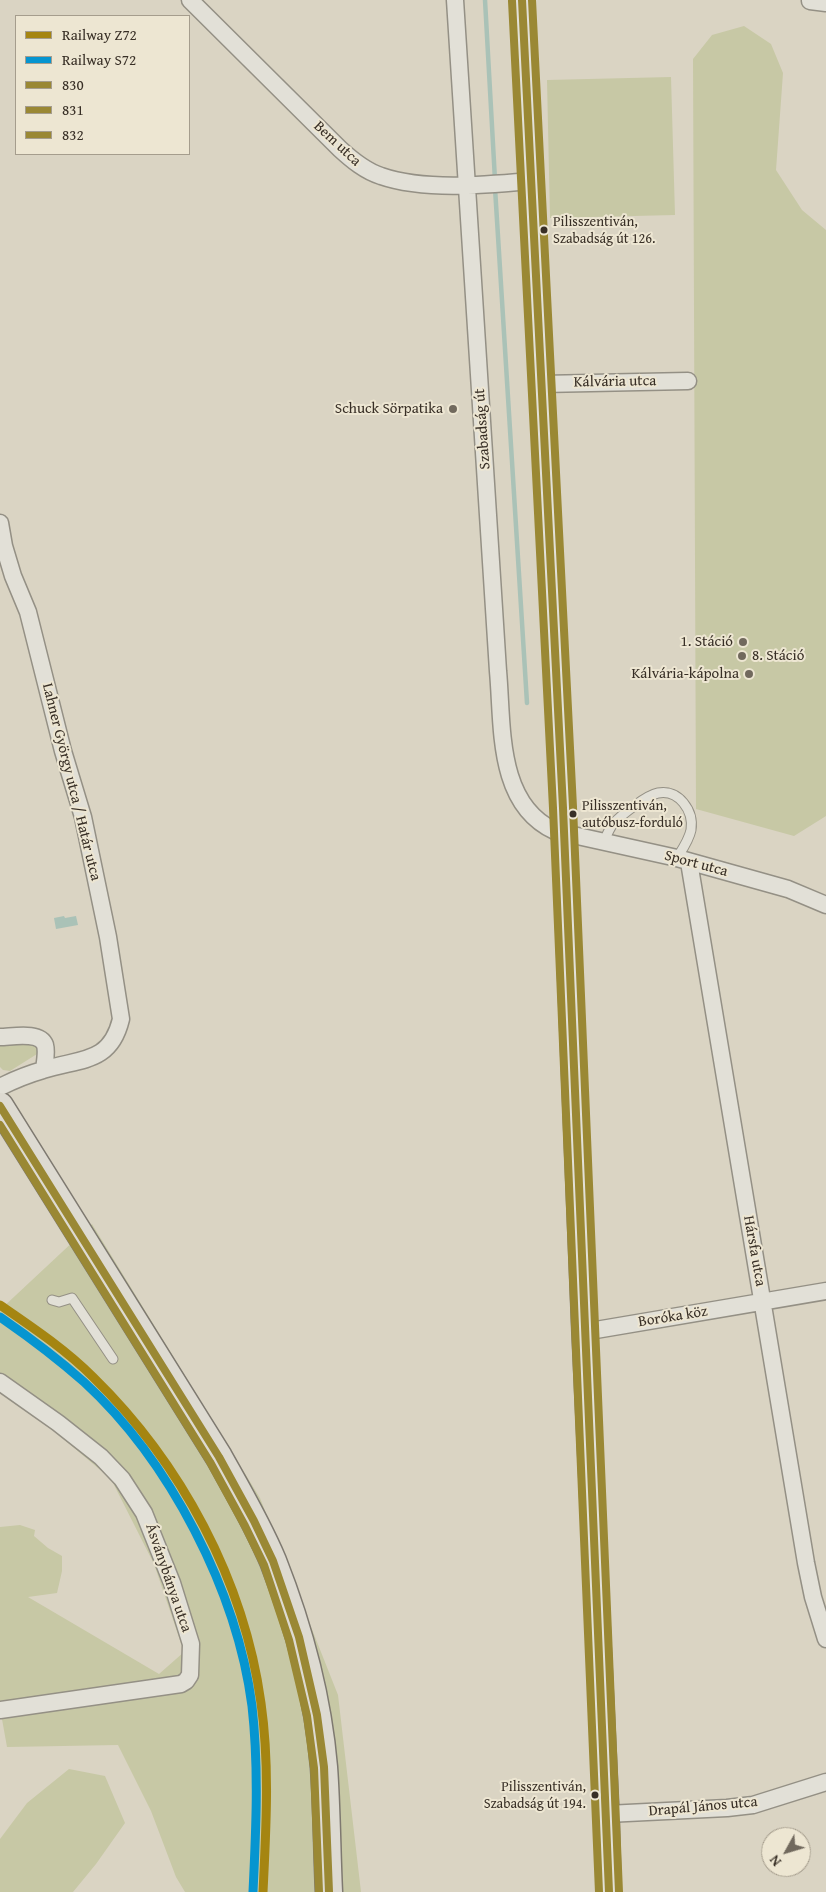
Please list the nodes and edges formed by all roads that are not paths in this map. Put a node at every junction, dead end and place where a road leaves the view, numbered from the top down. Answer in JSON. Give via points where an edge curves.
{"nodes":[{"id":1,"x":190,"y":0,"type":"edge"},
{"id":2,"x":455,"y":0,"type":"edge"},
{"id":3,"x":522,"y":0,"type":"edge"},
{"id":4,"x":520,"y":182,"type":"junction"},
{"id":5,"x":473,"y":184,"type":"junction"},
{"id":6,"x":688,"y":381,"type":"dead end"},
{"id":7,"x":542,"y":384,"type":"junction"},
{"id":8,"x":0,"y":523,"type":"edge"},
{"id":9,"x":564,"y":834,"type":"junction"},
{"id":10,"x":604,"y":841,"type":"junction"},
{"id":11,"x":683,"y":860,"type":"junction"},
{"id":12,"x":826,"y":905,"type":"edge"},
{"id":13,"x":0,"y":1038,"type":"edge"},
{"id":14,"x":44,"y":1069,"type":"junction"},
{"id":15,"x":0,"y":1087,"type":"edge"},
{"id":16,"x":0,"y":1106,"type":"edge"},
{"id":17,"x":826,"y":1291,"type":"edge"},
{"id":18,"x":52,"y":1300,"type":"dead end"},
{"id":19,"x":763,"y":1302,"type":"junction"},
{"id":20,"x":584,"y":1332,"type":"junction"},
{"id":21,"x":113,"y":1358,"type":"dead end"},
{"id":22,"x":0,"y":1382,"type":"edge"},
{"id":23,"x":826,"y":1639,"type":"edge"},
{"id":24,"x":0,"y":1710,"type":"edge"},
{"id":25,"x":826,"y":1782,"type":"edge"},
{"id":26,"x":607,"y":1814,"type":"junction"},
{"id":27,"x":329,"y":1892,"type":"edge"},
{"id":28,"x":609,"y":1892,"type":"edge"}],
"edges":[{"from":1,"to":5,"type":"street","name":"Bem utca","via":[[360,166],[394,180]]},
{"from":2,"to":5,"type":"street","name":"Szabadság út"},
{"from":3,"to":4,"type":"main road"},
{"from":4,"to":5,"type":"street","name":"Bem utca"},
{"from":4,"to":7,"type":"main road"},
{"from":5,"to":9,"type":"street","name":"Szabadság út","via":[[497,651],[507,768],[512,784],[530,812],[546,827]]},
{"from":6,"to":7,"type":"street","name":"Kálvária utca"},
{"from":7,"to":9,"type":"main road"},
{"from":8,"to":14,"type":"street","name":"Lahner György utca / Határ utca","via":[[13,576],[28,612],[83,817],[121,1019],[112,1040],[89,1060]]},
{"from":9,"to":10,"type":"street","name":"Sport utca"},
{"from":9,"to":20,"type":"main road"},
{"from":10,"to":11,"type":"street","name":"Sport utca"},
{"from":10,"to":11,"type":"lane","via":[[615,822],[646,798],[668,793],[683,802],[691,819]]},
{"from":11,"to":12,"type":"street","name":"Sport utca","via":[[788,889]]},
{"from":11,"to":19,"type":"street","name":"Hársfa utca"},
{"from":13,"to":14,"type":"street","via":[[34,1036],[40,1039],[46,1049]]},
{"from":14,"to":15,"type":"street","name":"Lahner György utca / Határ utca"},
{"from":16,"to":27,"type":"main road","via":[[219,1457],[273,1560],[303,1649],[316,1712],[324,1767]]},
{"from":17,"to":19,"type":"street","name":"Boróka köz"},
{"from":18,"to":21,"type":"lane","via":[[59,1302],[72,1298]]},
{"from":19,"to":20,"type":"street","name":"Boróka köz"},
{"from":19,"to":23,"type":"street","name":"Hársfa utca","via":[[806,1563]]},
{"from":20,"to":26,"type":"main road"},
{"from":22,"to":24,"type":"street","name":"Ásványbánya utca","via":[[101,1457],[122,1479],[144,1513],[172,1583],[191,1644],[190,1676],[181,1684]]},
{"from":25,"to":26,"type":"street","name":"Drapál János utca","via":[[753,1805]]},
{"from":26,"to":28,"type":"main road"}]}
